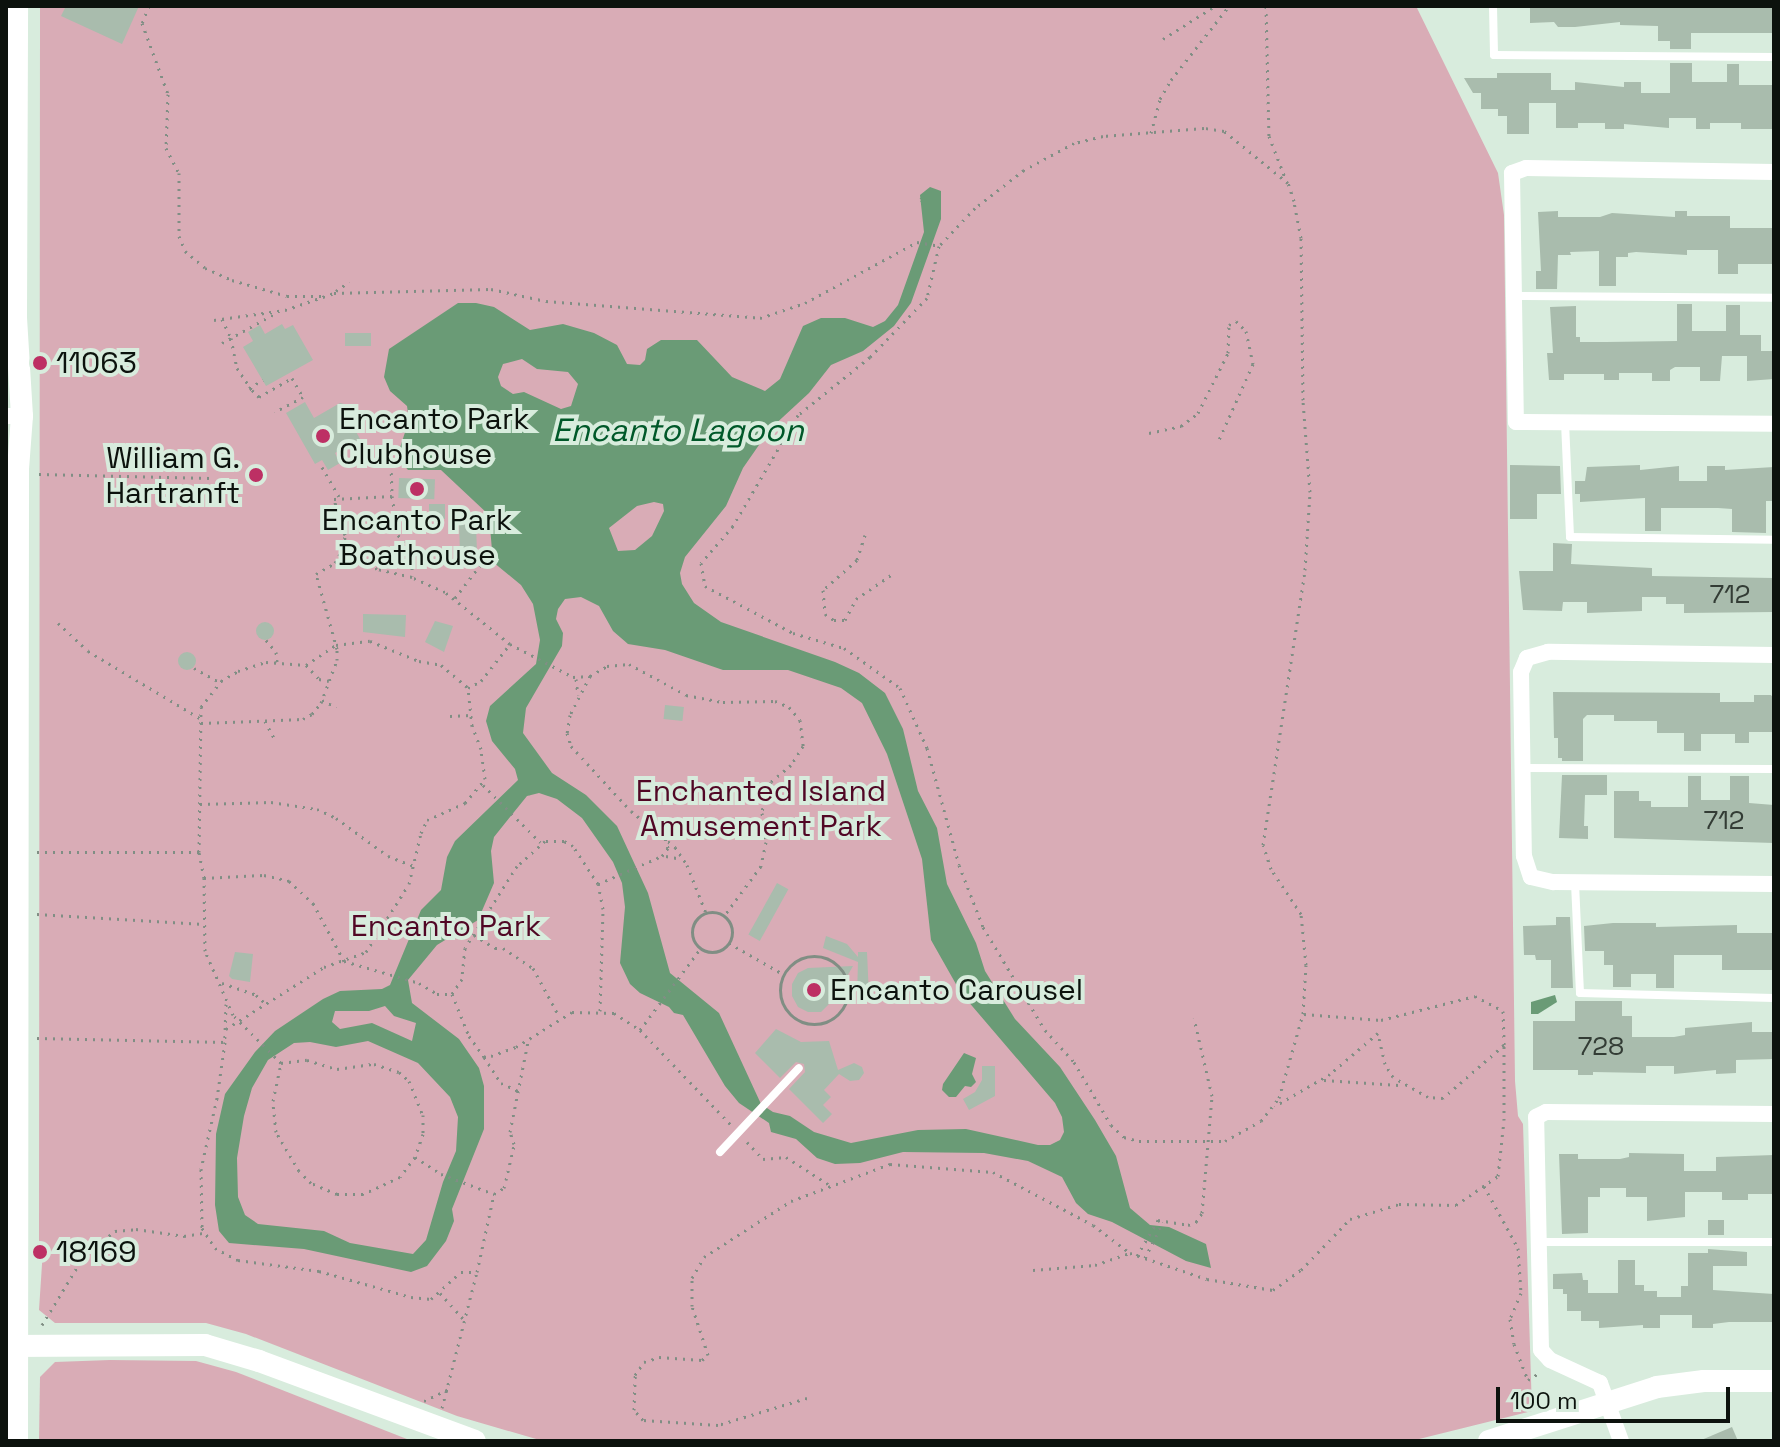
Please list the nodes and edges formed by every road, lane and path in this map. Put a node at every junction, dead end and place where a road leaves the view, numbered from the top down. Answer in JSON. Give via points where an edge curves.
{"nodes":[{"id":1,"x":17,"y":6,"type":"edge"},
{"id":2,"x":149,"y":6,"type":"edge"},
{"id":3,"x":1215,"y":6,"type":"edge"},
{"id":4,"x":1229,"y":6,"type":"edge"},
{"id":5,"x":1266,"y":6,"type":"edge"},
{"id":6,"x":1493,"y":6,"type":"edge"},
{"id":7,"x":1163,"y":39,"type":"dead end"},
{"id":8,"x":1774,"y":57,"type":"edge"},
{"id":9,"x":1151,"y":133,"type":"junction"},
{"id":10,"x":1774,"y":172,"type":"edge"},
{"id":11,"x":1288,"y":183,"type":"junction"},
{"id":12,"x":939,"y":246,"type":"junction"},
{"id":13,"x":349,"y":282,"type":"dead end"},
{"id":14,"x":334,"y":293,"type":"junction"},
{"id":15,"x":1514,"y":296,"type":"junction"},
{"id":16,"x":1774,"y":298,"type":"edge"},
{"id":17,"x":281,"y":311,"type":"junction"},
{"id":18,"x":222,"y":319,"type":"junction"},
{"id":19,"x":214,"y":320,"type":"dead end"},
{"id":20,"x":231,"y":338,"type":"junction"},
{"id":21,"x":222,"y":343,"type":"dead end"},
{"id":22,"x":263,"y":380,"type":"dead end"},
{"id":23,"x":249,"y":388,"type":"junction"},
{"id":24,"x":275,"y":412,"type":"dead end"},
{"id":25,"x":14,"y":416,"type":"edge"},
{"id":26,"x":1565,"y":422,"type":"junction"},
{"id":27,"x":1774,"y":424,"type":"edge"},
{"id":28,"x":1149,"y":433,"type":"dead end"},
{"id":29,"x":1218,"y":442,"type":"dead end"},
{"id":30,"x":391,"y":465,"type":"dead end"},
{"id":31,"x":322,"y":467,"type":"dead end"},
{"id":32,"x":39,"y":474,"type":"dead end"},
{"id":33,"x":211,"y":478,"type":"dead end"},
{"id":34,"x":339,"y":496,"type":"junction"},
{"id":35,"x":392,"y":496,"type":"junction"},
{"id":36,"x":12,"y":515,"type":"edge"},
{"id":37,"x":865,"y":535,"type":"dead end"},
{"id":38,"x":1774,"y":540,"type":"edge"},
{"id":39,"x":344,"y":547,"type":"junction"},
{"id":40,"x":481,"y":550,"type":"dead end"},
{"id":41,"x":894,"y":573,"type":"dead end"},
{"id":42,"x":412,"y":577,"type":"junction"},
{"id":43,"x":455,"y":598,"type":"junction"},
{"id":44,"x":58,"y":623,"type":"dead end"},
{"id":45,"x":12,"y":630,"type":"edge"},
{"id":46,"x":266,"y":640,"type":"dead end"},
{"id":47,"x":510,"y":644,"type":"junction"},
{"id":48,"x":336,"y":645,"type":"junction"},
{"id":49,"x":1774,"y":655,"type":"edge"},
{"id":50,"x":277,"y":662,"type":"junction"},
{"id":51,"x":306,"y":665,"type":"junction"},
{"id":52,"x":194,"y":668,"type":"dead end"},
{"id":53,"x":590,"y":676,"type":"junction"},
{"id":54,"x":573,"y":677,"type":"junction"},
{"id":55,"x":329,"y":681,"type":"junction"},
{"id":56,"x":219,"y":682,"type":"junction"},
{"id":57,"x":468,"y":688,"type":"junction"},
{"id":58,"x":578,"y":699,"type":"junction"},
{"id":59,"x":322,"y":700,"type":"junction"},
{"id":60,"x":336,"y":707,"type":"dead end"},
{"id":61,"x":471,"y":715,"type":"junction"},
{"id":62,"x":450,"y":716,"type":"dead end"},
{"id":63,"x":201,"y":721,"type":"junction"},
{"id":64,"x":265,"y":721,"type":"junction"},
{"id":65,"x":275,"y":740,"type":"dead end"},
{"id":66,"x":12,"y":746,"type":"edge"},
{"id":67,"x":1522,"y":768,"type":"junction"},
{"id":68,"x":1774,"y":769,"type":"edge"},
{"id":69,"x":483,"y":785,"type":"junction"},
{"id":70,"x":200,"y":804,"type":"junction"},
{"id":71,"x":663,"y":835,"type":"junction"},
{"id":72,"x":540,"y":842,"type":"junction"},
{"id":73,"x":37,"y":852,"type":"dead end"},
{"id":74,"x":199,"y":852,"type":"junction"},
{"id":75,"x":662,"y":856,"type":"junction"},
{"id":76,"x":686,"y":863,"type":"junction"},
{"id":77,"x":12,"y":866,"type":"edge"},
{"id":78,"x":414,"y":866,"type":"junction"},
{"id":79,"x":204,"y":878,"type":"junction"},
{"id":80,"x":1575,"y":882,"type":"junction"},
{"id":81,"x":598,"y":884,"type":"junction"},
{"id":82,"x":1774,"y":884,"type":"edge"},
{"id":83,"x":706,"y":913,"type":"junction"},
{"id":84,"x":37,"y":914,"type":"dead end"},
{"id":85,"x":724,"y":916,"type":"junction"},
{"id":86,"x":204,"y":924,"type":"junction"},
{"id":87,"x":474,"y":935,"type":"junction"},
{"id":88,"x":729,"y":943,"type":"junction"},
{"id":89,"x":701,"y":948,"type":"junction"},
{"id":90,"x":344,"y":961,"type":"junction"},
{"id":91,"x":783,"y":974,"type":"junction"},
{"id":92,"x":216,"y":977,"type":"junction"},
{"id":93,"x":12,"y":986,"type":"edge"},
{"id":94,"x":452,"y":994,"type":"junction"},
{"id":95,"x":1774,"y":998,"type":"edge"},
{"id":96,"x":226,"y":1004,"type":"junction"},
{"id":97,"x":266,"y":1004,"type":"junction"},
{"id":98,"x":600,"y":1011,"type":"junction"},
{"id":99,"x":1303,"y":1014,"type":"junction"},
{"id":100,"x":560,"y":1017,"type":"junction"},
{"id":101,"x":1194,"y":1018,"type":"dead end"},
{"id":102,"x":1381,"y":1020,"type":"junction"},
{"id":103,"x":238,"y":1021,"type":"junction"},
{"id":104,"x":226,"y":1029,"type":"junction"},
{"id":105,"x":640,"y":1030,"type":"junction"},
{"id":106,"x":1378,"y":1033,"type":"junction"},
{"id":107,"x":18,"y":1038,"type":"junction"},
{"id":108,"x":528,"y":1039,"type":"junction"},
{"id":109,"x":225,"y":1042,"type":"junction"},
{"id":110,"x":1504,"y":1045,"type":"junction"},
{"id":111,"x":484,"y":1057,"type":"junction"},
{"id":112,"x":281,"y":1063,"type":"junction"},
{"id":113,"x":799,"y":1068,"type":"dead end"},
{"id":114,"x":1316,"y":1082,"type":"junction"},
{"id":115,"x":1405,"y":1087,"type":"junction"},
{"id":116,"x":518,"y":1091,"type":"junction"},
{"id":117,"x":11,"y":1104,"type":"edge"},
{"id":118,"x":1275,"y":1106,"type":"junction"},
{"id":119,"x":1774,"y":1114,"type":"edge"},
{"id":120,"x":742,"y":1130,"type":"junction"},
{"id":121,"x":1210,"y":1142,"type":"junction"},
{"id":122,"x":720,"y":1152,"type":"dead end"},
{"id":123,"x":415,"y":1157,"type":"junction"},
{"id":124,"x":831,"y":1186,"type":"junction"},
{"id":125,"x":1484,"y":1186,"type":"junction"},
{"id":126,"x":494,"y":1194,"type":"junction"},
{"id":127,"x":1163,"y":1222,"type":"junction"},
{"id":128,"x":11,"y":1224,"type":"edge"},
{"id":129,"x":204,"y":1233,"type":"junction"},
{"id":130,"x":1536,"y":1242,"type":"junction"},
{"id":131,"x":1774,"y":1242,"type":"edge"},
{"id":132,"x":1130,"y":1253,"type":"junction"},
{"id":133,"x":1137,"y":1256,"type":"junction"},
{"id":134,"x":1145,"y":1259,"type":"junction"},
{"id":135,"x":1033,"y":1270,"type":"dead end"},
{"id":136,"x":477,"y":1272,"type":"junction"},
{"id":137,"x":440,"y":1293,"type":"junction"},
{"id":138,"x":466,"y":1322,"type":"junction"},
{"id":139,"x":42,"y":1325,"type":"dead end"},
{"id":140,"x":11,"y":1346,"type":"edge"},
{"id":141,"x":1550,"y":1360,"type":"junction"},
{"id":142,"x":1774,"y":1381,"type":"edge"},
{"id":143,"x":449,"y":1389,"type":"junction"},
{"id":144,"x":807,"y":1398,"type":"dead end"},
{"id":145,"x":1608,"y":1402,"type":"junction"},
{"id":146,"x":419,"y":1407,"type":"dead end"},
{"id":147,"x":436,"y":1427,"type":"junction"},
{"id":148,"x":17,"y":1441,"type":"edge"},
{"id":149,"x":475,"y":1441,"type":"edge"},
{"id":150,"x":1489,"y":1441,"type":"edge"},
{"id":151,"x":1621,"y":1441,"type":"edge"}],
"edges":[{"from":1,"to":25,"type":"street"},
{"from":2,"to":14,"type":"path","via":[[142,23],[168,94],[166,148],[179,173],[179,236],[185,251],[218,275],[279,294]]},
{"from":3,"to":7,"type":"path"},
{"from":4,"to":9,"type":"path","via":[[1171,80]]},
{"from":5,"to":11,"type":"path","via":[[1269,136]]},
{"from":6,"to":8,"type":"lane","via":[[1494,55]]},
{"from":9,"to":11,"type":"path","via":[[1224,131]]},
{"from":9,"to":12,"type":"path","via":[[1089,139],[1056,152],[998,188]]},
{"from":10,"to":15,"type":"street","via":[[1526,168],[1512,173]]},
{"from":11,"to":99,"type":"path","via":[[1301,226],[1310,492],[1305,570],[1263,845],[1271,869],[1304,922]]},
{"from":12,"to":14,"type":"path","via":[[917,242],[805,303],[760,318],[546,301],[491,289]]},
{"from":12,"to":121,"type":"path","via":[[927,298],[870,357],[798,415],[733,526],[701,563],[705,586],[793,633],[844,648],[900,688],[927,748],[959,865],[983,927],[1045,1030],[1074,1062],[1117,1132],[1139,1141]]},
{"from":13,"to":14,"type":"path"},
{"from":14,"to":17,"type":"path"},
{"from":15,"to":16,"type":"lane"},
{"from":15,"to":26,"type":"street","via":[[1516,422]]},
{"from":17,"to":18,"type":"path"},
{"from":17,"to":20,"type":"path"},
{"from":18,"to":19,"type":"path"},
{"from":18,"to":20,"type":"path"},
{"from":20,"to":21,"type":"path"},
{"from":20,"to":23,"type":"path","via":[[234,361]]},
{"from":22,"to":23,"type":"path"},
{"from":23,"to":24,"type":"path","via":[[259,397],[292,378],[303,397]]},
{"from":25,"to":36,"type":"street"},
{"from":26,"to":27,"type":"street"},
{"from":26,"to":38,"type":"lane","via":[[1570,537]]},
{"from":28,"to":29,"type":"path","via":[[1181,426],[1198,413],[1230,348],[1229,325],[1236,321],[1246,331],[1253,364]]},
{"from":30,"to":35,"type":"path"},
{"from":31,"to":34,"type":"path"},
{"from":32,"to":33,"type":"path"},
{"from":34,"to":35,"type":"path"},
{"from":34,"to":39,"type":"path","via":[[335,504]]},
{"from":35,"to":42,"type":"path","via":[[395,529],[412,552]]},
{"from":36,"to":45,"type":"street"},
{"from":37,"to":41,"type":"path","via":[[857,560],[823,590],[825,614],[845,620],[856,599]]},
{"from":39,"to":42,"type":"path","via":[[377,569]]},
{"from":39,"to":48,"type":"path","via":[[335,563],[316,574]]},
{"from":40,"to":43,"type":"path","via":[[477,571]]},
{"from":42,"to":43,"type":"path"},
{"from":43,"to":47,"type":"path"},
{"from":44,"to":63,"type":"path","via":[[88,651]]},
{"from":45,"to":66,"type":"street"},
{"from":46,"to":50,"type":"path"},
{"from":47,"to":54,"type":"path"},
{"from":47,"to":57,"type":"path","via":[[481,681]]},
{"from":48,"to":51,"type":"path"},
{"from":48,"to":55,"type":"path"},
{"from":48,"to":57,"type":"path","via":[[356,640],[377,643],[441,665]]},
{"from":49,"to":67,"type":"street","via":[[1548,652],[1527,658],[1521,672]]},
{"from":50,"to":51,"type":"path"},
{"from":50,"to":56,"type":"path","via":[[247,667]]},
{"from":51,"to":55,"type":"path","via":[[319,679]]},
{"from":52,"to":56,"type":"path"},
{"from":53,"to":54,"type":"path"},
{"from":53,"to":58,"type":"path"},
{"from":53,"to":85,"type":"path","via":[[607,666],[629,664],[686,695],[732,703],[775,701],[800,720],[803,746],[771,782],[764,800],[761,866]]},
{"from":54,"to":58,"type":"path","via":[[580,687]]},
{"from":55,"to":59,"type":"path"},
{"from":56,"to":63,"type":"path","via":[[206,698]]},
{"from":57,"to":61,"type":"path"},
{"from":58,"to":71,"type":"path","via":[[567,725],[574,752],[631,811]]},
{"from":59,"to":60,"type":"path"},
{"from":59,"to":64,"type":"path","via":[[308,718]]},
{"from":61,"to":62,"type":"path"},
{"from":61,"to":69,"type":"path"},
{"from":63,"to":64,"type":"path"},
{"from":63,"to":70,"type":"path"},
{"from":64,"to":65,"type":"path"},
{"from":66,"to":77,"type":"street"},
{"from":67,"to":68,"type":"lane"},
{"from":67,"to":80,"type":"street","via":[[1524,856],[1531,877]]},
{"from":69,"to":72,"type":"path"},
{"from":69,"to":78,"type":"path","via":[[465,803],[427,820]]},
{"from":70,"to":74,"type":"path"},
{"from":70,"to":78,"type":"path","via":[[271,802],[317,809],[382,852]]},
{"from":71,"to":75,"type":"path","via":[[668,845]]},
{"from":71,"to":76,"type":"path"},
{"from":72,"to":81,"type":"path","via":[[569,843]]},
{"from":72,"to":87,"type":"path","via":[[517,866]]},
{"from":73,"to":74,"type":"path"},
{"from":74,"to":79,"type":"path"},
{"from":75,"to":76,"type":"path"},
{"from":75,"to":81,"type":"path"},
{"from":76,"to":83,"type":"path"},
{"from":77,"to":93,"type":"street"},
{"from":78,"to":90,"type":"path","via":[[409,884],[370,948]]},
{"from":79,"to":86,"type":"path"},
{"from":79,"to":90,"type":"path","via":[[264,875],[289,881],[313,903]]},
{"from":80,"to":82,"type":"street"},
{"from":80,"to":95,"type":"lane","via":[[1580,993]]},
{"from":81,"to":98,"type":"path","via":[[603,909]]},
{"from":83,"to":85,"type":"path"},
{"from":83,"to":89,"type":"path","via":[[692,932]]},
{"from":84,"to":86,"type":"path"},
{"from":85,"to":88,"type":"path","via":[[732,931]]},
{"from":86,"to":92,"type":"path","via":[[206,957]]},
{"from":87,"to":94,"type":"path","via":[[461,958],[462,979]]},
{"from":87,"to":100,"type":"path","via":[[533,968]]},
{"from":88,"to":89,"type":"path","via":[[716,951]]},
{"from":88,"to":91,"type":"path"},
{"from":89,"to":105,"type":"path"},
{"from":90,"to":94,"type":"path","via":[[437,994]]},
{"from":90,"to":97,"type":"path","via":[[324,967]]},
{"from":91,"to":91,"type":"path","via":[[806,957],[831,960],[848,984],[843,1007],[827,1022],[798,1020],[780,999]]},
{"from":92,"to":96,"type":"path"},
{"from":92,"to":97,"type":"path"},
{"from":93,"to":107,"type":"street"},
{"from":94,"to":111,"type":"path","via":[[465,1029]]},
{"from":96,"to":103,"type":"path"},
{"from":96,"to":104,"type":"path"},
{"from":97,"to":103,"type":"path"},
{"from":98,"to":100,"type":"path"},
{"from":98,"to":105,"type":"path","via":[[622,1016]]},
{"from":99,"to":102,"type":"path"},
{"from":99,"to":118,"type":"path"},
{"from":100,"to":108,"type":"path"},
{"from":101,"to":121,"type":"path","via":[[1212,1087]]},
{"from":102,"to":106,"type":"path"},
{"from":102,"to":110,"type":"path","via":[[1475,996],[1503,1011]]},
{"from":103,"to":104,"type":"path"},
{"from":103,"to":112,"type":"path"},
{"from":104,"to":109,"type":"path"},
{"from":105,"to":120,"type":"path"},
{"from":106,"to":114,"type":"path"},
{"from":106,"to":115,"type":"path","via":[[1385,1064]]},
{"from":107,"to":109,"type":"path"},
{"from":107,"to":117,"type":"street"},
{"from":108,"to":111,"type":"path"},
{"from":108,"to":116,"type":"path"},
{"from":109,"to":129,"type":"path","via":[[201,1169]]},
{"from":110,"to":115,"type":"path","via":[[1443,1098]]},
{"from":110,"to":125,"type":"path","via":[[1498,1176]]},
{"from":111,"to":116,"type":"path","via":[[501,1083]]},
{"from":112,"to":123,"type":"path","via":[[307,1060],[337,1069],[374,1064],[399,1072],[409,1081],[423,1115]]},
{"from":112,"to":123,"type":"path","via":[[273,1101],[276,1132],[311,1183],[337,1194],[363,1194],[400,1177]]},
{"from":113,"to":120,"type":"lane"},
{"from":114,"to":115,"type":"path","via":[[1332,1078]]},
{"from":114,"to":118,"type":"path"},
{"from":116,"to":126,"type":"path","via":[[506,1180]]},
{"from":117,"to":128,"type":"street"},
{"from":118,"to":121,"type":"path","via":[[1246,1132]]},
{"from":119,"to":130,"type":"street","via":[[1546,1112],[1534,1121]]},
{"from":120,"to":122,"type":"lane"},
{"from":120,"to":124,"type":"path","via":[[763,1159],[786,1157]]},
{"from":121,"to":127,"type":"path","via":[[1200,1219],[1188,1225]]},
{"from":123,"to":126,"type":"path","via":[[441,1174]]},
{"from":124,"to":132,"type":"path","via":[[890,1164],[993,1172],[1093,1225]]},
{"from":124,"to":144,"type":"path","via":[[791,1201],[704,1257],[692,1278],[692,1306],[707,1357],[649,1359],[637,1369],[634,1381],[634,1410],[643,1420],[724,1425]]},
{"from":125,"to":134,"type":"path","via":[[1456,1205],[1399,1204],[1350,1219],[1301,1270],[1273,1290],[1207,1279]]},
{"from":125,"to":141,"type":"path","via":[[1518,1248],[1521,1293],[1510,1319],[1528,1380]]},
{"from":126,"to":136,"type":"path"},
{"from":127,"to":133,"type":"path","via":[[1158,1220]]},
{"from":127,"to":134,"type":"path"},
{"from":128,"to":140,"type":"street"},
{"from":129,"to":137,"type":"path","via":[[215,1248],[238,1260],[319,1271],[422,1299]]},
{"from":129,"to":139,"type":"path","via":[[115,1231],[84,1256]]},
{"from":130,"to":131,"type":"lane"},
{"from":130,"to":141,"type":"street","via":[[1539,1345]]},
{"from":132,"to":133,"type":"path"},
{"from":132,"to":135,"type":"path","via":[[1095,1265]]},
{"from":133,"to":134,"type":"path"},
{"from":136,"to":137,"type":"path","via":[[461,1272]]},
{"from":136,"to":138,"type":"path"},
{"from":137,"to":138,"type":"path"},
{"from":138,"to":143,"type":"path"},
{"from":140,"to":147,"type":"street","via":[[205,1345]]},
{"from":140,"to":148,"type":"street"},
{"from":141,"to":145,"type":"street","via":[[1596,1380]]},
{"from":142,"to":145,"type":"street","via":[[1679,1382]]},
{"from":143,"to":146,"type":"path"},
{"from":143,"to":147,"type":"path"},
{"from":145,"to":150,"type":"street"},
{"from":145,"to":151,"type":"street"},
{"from":147,"to":149,"type":"street"}]}
